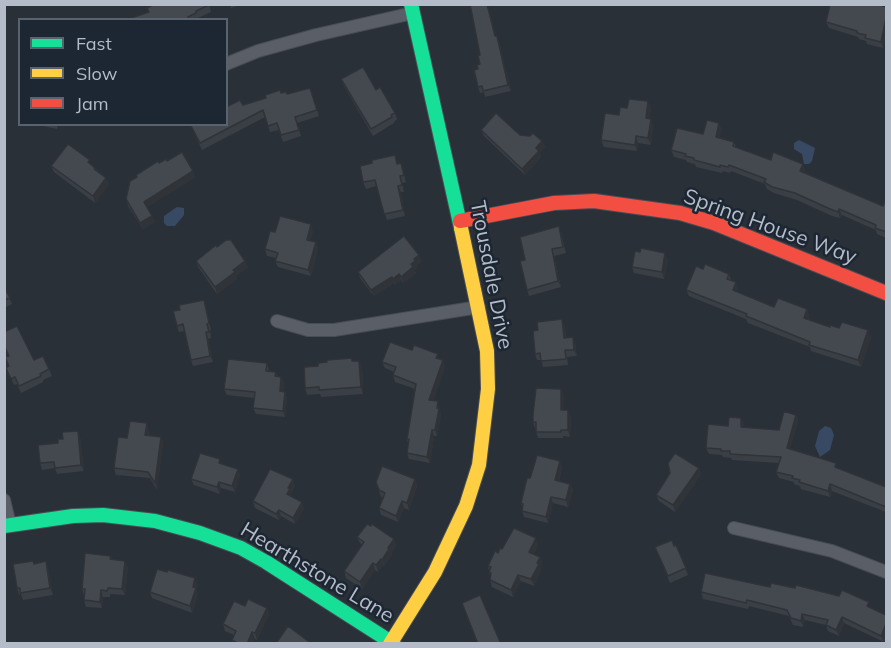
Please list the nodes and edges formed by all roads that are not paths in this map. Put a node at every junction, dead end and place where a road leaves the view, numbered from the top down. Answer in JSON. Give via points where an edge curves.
{"nodes":[{"id":1,"x":412,"y":9,"type":"edge"},
{"id":2,"x":228,"y":63,"type":"edge"},
{"id":3,"x":460,"y":221,"type":"junction"},
{"id":4,"x":886,"y":293,"type":"edge"},
{"id":5,"x":480,"y":307,"type":"junction"},
{"id":6,"x":277,"y":321,"type":"dead end"},
{"id":7,"x":4,"y":500,"type":"edge"},
{"id":8,"x":7,"y":526,"type":"edge"},
{"id":9,"x":734,"y":528,"type":"dead end"},
{"id":10,"x":886,"y":572,"type":"edge"},
{"id":11,"x":392,"y":643,"type":"edge"}],
"edges":[{"from":1,"to":2,"type":"street","via":[[258,51]]},
{"from":1,"to":3,"type":"street","name":"Trousdale Drive"},
{"from":3,"to":4,"type":"street","name":"Spring House Way","via":[[554,203],[594,201],[680,213]]},
{"from":3,"to":5,"type":"street","name":"Trousdale Drive"},
{"from":5,"to":6,"type":"street","via":[[334,330],[308,330]]},
{"from":5,"to":11,"type":"street","name":"Trousdale Drive","via":[[488,389],[476,478],[448,547]]},
{"from":7,"to":8,"type":"street"},
{"from":8,"to":11,"type":"street","name":"Hearthstone Lane","via":[[73,516],[103,516],[186,528],[252,554]]},
{"from":9,"to":10,"type":"street","via":[[832,551]]}]}
